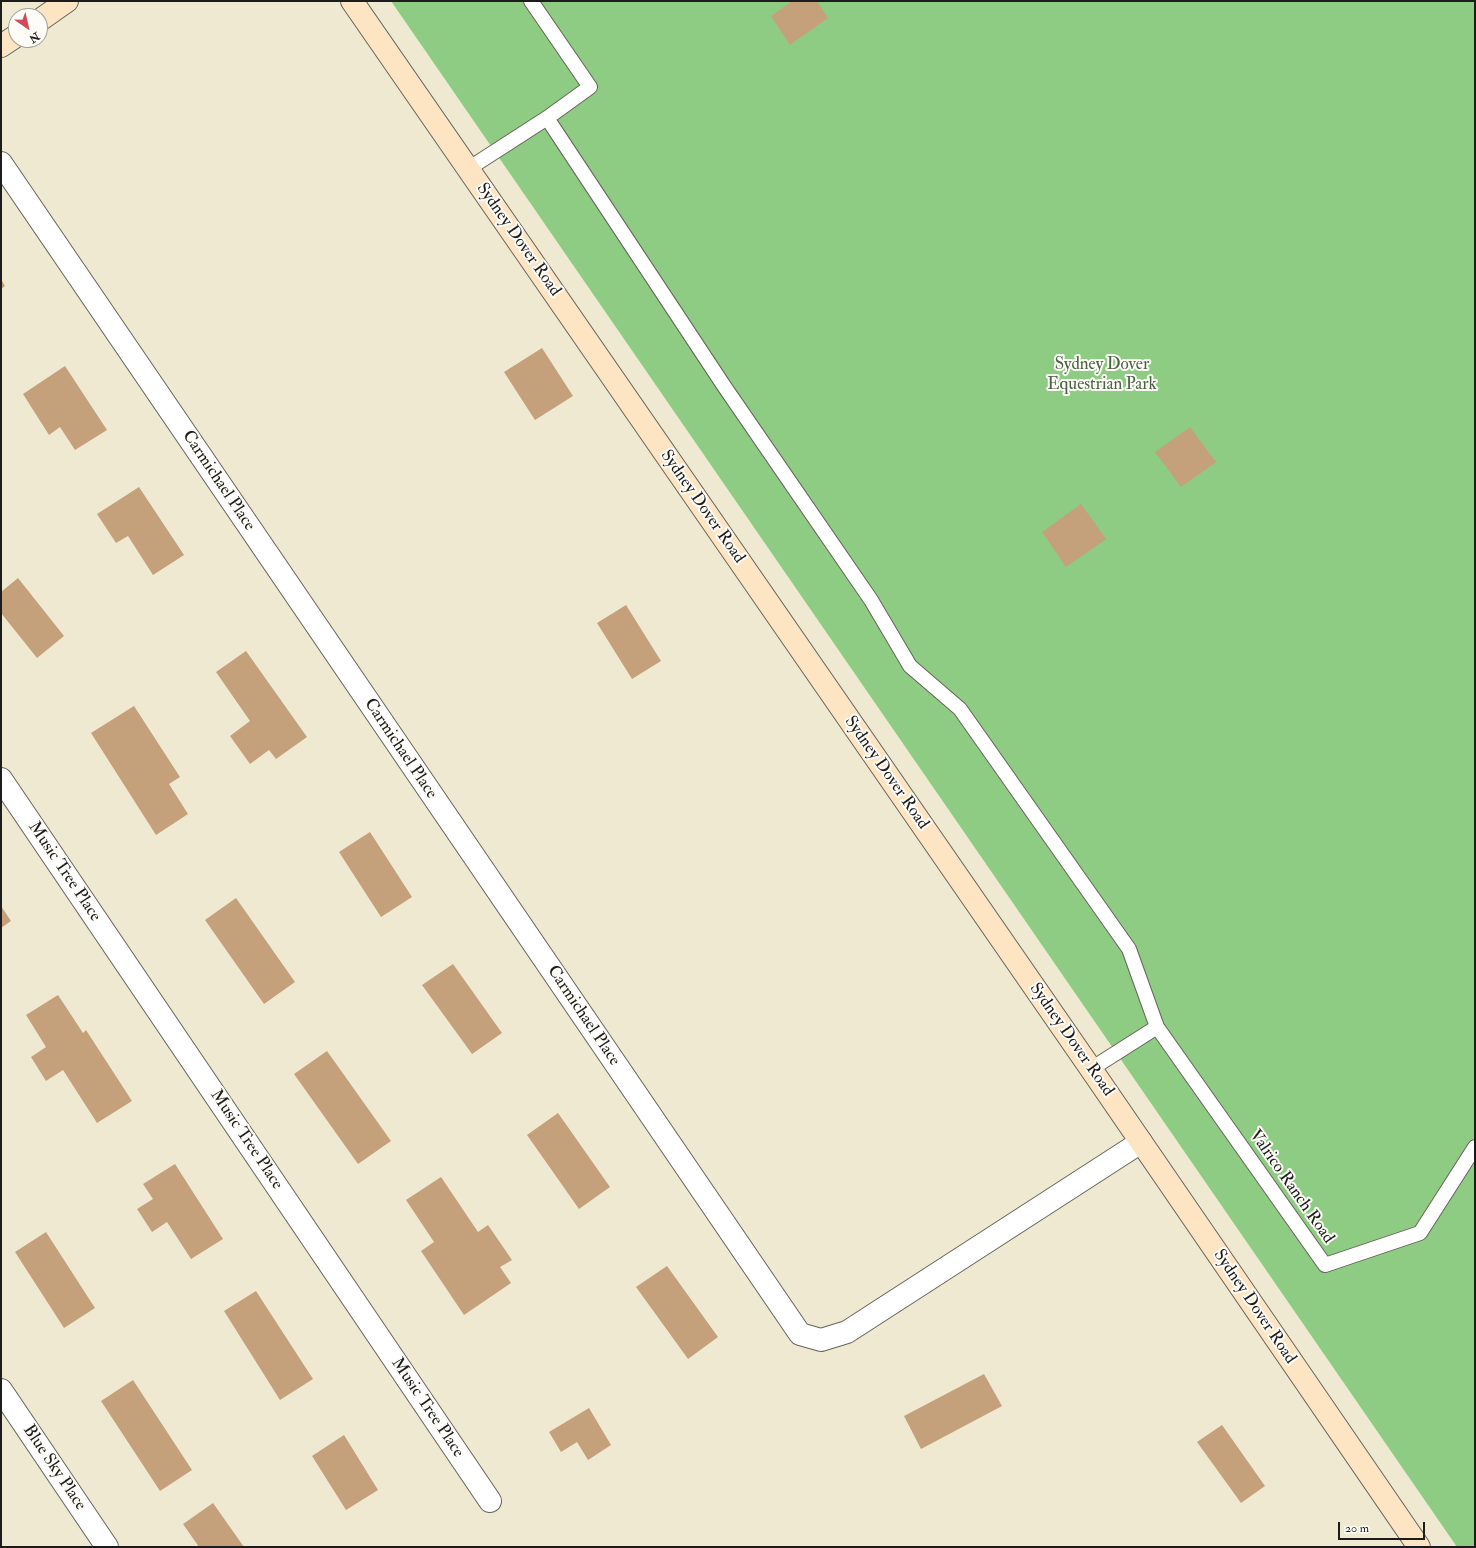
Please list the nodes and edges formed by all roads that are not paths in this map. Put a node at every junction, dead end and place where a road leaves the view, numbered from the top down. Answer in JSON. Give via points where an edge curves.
{"nodes":[{"id":1,"x":67,"y":1,"type":"edge"},
{"id":2,"x":352,"y":1,"type":"edge"},
{"id":3,"x":531,"y":1,"type":"edge"},
{"id":4,"x":48,"y":14,"type":"edge"},
{"id":5,"x":547,"y":118,"type":"junction"},
{"id":6,"x":1,"y":163,"type":"edge"},
{"id":7,"x":468,"y":169,"type":"junction"},
{"id":8,"x":1,"y":779,"type":"edge"},
{"id":9,"x":1157,"y":1027,"type":"junction"},
{"id":10,"x":1091,"y":1069,"type":"junction"},
{"id":11,"x":1141,"y":1142,"type":"junction"},
{"id":12,"x":1475,"y":1147,"type":"edge"},
{"id":13,"x":1,"y":1390,"type":"edge"},
{"id":14,"x":490,"y":1501,"type":"dead end"},
{"id":15,"x":107,"y":1547,"type":"edge"},
{"id":16,"x":1419,"y":1547,"type":"edge"}],
"edges":[{"from":1,"to":4,"type":"street"},
{"from":2,"to":7,"type":"street","name":"Sydney Dover Road"},
{"from":3,"to":5,"type":"lane","via":[[590,87]]},
{"from":5,"to":7,"type":"lane"},
{"from":5,"to":9,"type":"lane","via":[[724,386],[871,600],[910,666],[960,709],[1129,950]]},
{"from":6,"to":11,"type":"street","name":"Carmichael Place","via":[[800,1334],[821,1340],[847,1332]]},
{"from":7,"to":10,"type":"street","name":"Sydney Dover Road"},
{"from":8,"to":14,"type":"street","name":"Music Tree Place"},
{"from":9,"to":10,"type":"lane"},
{"from":9,"to":12,"type":"lane","name":"Valrico Ranch Road","via":[[1325,1265],[1420,1233]]},
{"from":10,"to":11,"type":"street","name":"Sydney Dover Road"},
{"from":11,"to":16,"type":"street","name":"Sydney Dover Road"},
{"from":13,"to":15,"type":"street","name":"Blue Sky Place"}]}
